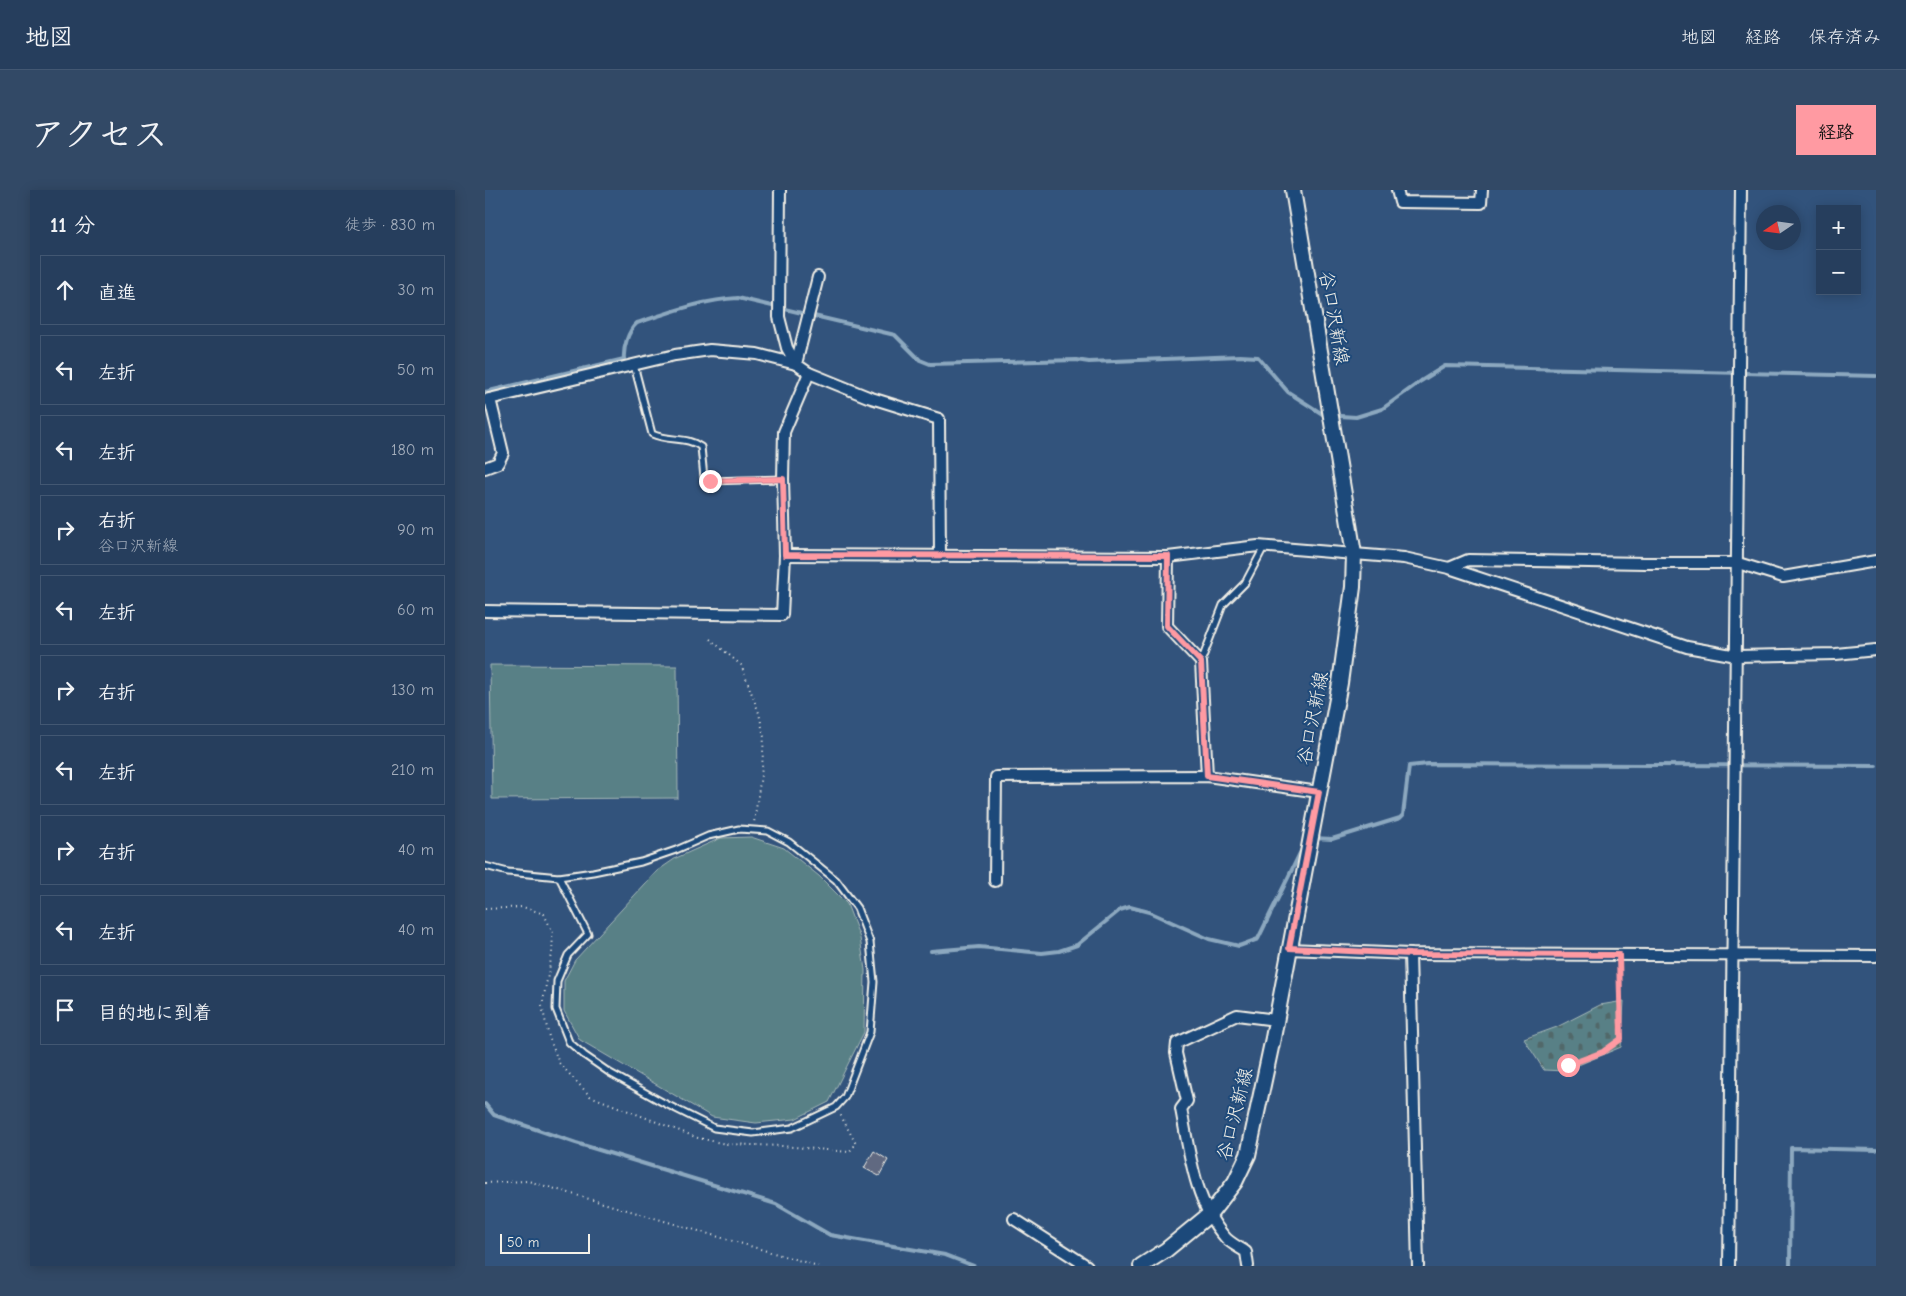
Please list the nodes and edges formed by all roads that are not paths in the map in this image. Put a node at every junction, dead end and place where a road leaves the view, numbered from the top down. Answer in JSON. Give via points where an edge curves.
{"nodes":[{"id":1,"x":780,"y":190,"type":"edge"},
{"id":2,"x":1293,"y":190,"type":"edge"},
{"id":3,"x":1397,"y":190,"type":"edge"},
{"id":4,"x":1481,"y":190,"type":"edge"},
{"id":5,"x":1741,"y":190,"type":"edge"},
{"id":6,"x":818,"y":277,"type":"dead end"},
{"id":7,"x":634,"y":364,"type":"junction"},
{"id":8,"x":796,"y":364,"type":"junction"},
{"id":9,"x":809,"y":372,"type":"junction"},
{"id":10,"x":487,"y":400,"type":"edge"},
{"id":11,"x":485,"y":468,"type":"edge"},
{"id":12,"x":783,"y":479,"type":"junction"},
{"id":13,"x":1264,"y":547,"type":"junction"},
{"id":14,"x":1354,"y":554,"type":"junction"},
{"id":15,"x":785,"y":555,"type":"junction"},
{"id":16,"x":940,"y":555,"type":"junction"},
{"id":17,"x":1168,"y":556,"type":"junction"},
{"id":18,"x":1876,"y":560,"type":"edge"},
{"id":19,"x":1738,"y":563,"type":"junction"},
{"id":20,"x":1449,"y":568,"type":"junction"},
{"id":21,"x":485,"y":612,"type":"edge"},
{"id":22,"x":1876,"y":650,"type":"edge"},
{"id":23,"x":1737,"y":656,"type":"junction"},
{"id":24,"x":1201,"y":662,"type":"junction"},
{"id":25,"x":1207,"y":776,"type":"junction"},
{"id":26,"x":1319,"y":792,"type":"junction"},
{"id":27,"x":485,"y":866,"type":"edge"},
{"id":28,"x":559,"y":877,"type":"junction"},
{"id":29,"x":995,"y":881,"type":"dead end"},
{"id":30,"x":1289,"y":948,"type":"junction"},
{"id":31,"x":1410,"y":954,"type":"junction"},
{"id":32,"x":1733,"y":954,"type":"junction"},
{"id":33,"x":1876,"y":956,"type":"edge"},
{"id":34,"x":1276,"y":1020,"type":"junction"},
{"id":35,"x":1210,"y":1214,"type":"junction"},
{"id":36,"x":1014,"y":1218,"type":"dead end"},
{"id":37,"x":1087,"y":1266,"type":"edge"},
{"id":38,"x":1141,"y":1266,"type":"edge"},
{"id":39,"x":1248,"y":1266,"type":"edge"},
{"id":40,"x":1418,"y":1266,"type":"edge"},
{"id":41,"x":1729,"y":1266,"type":"edge"}],
"edges":[{"from":1,"to":8,"type":"street","via":[[779,317],[787,348]]},
{"from":2,"to":14,"type":"main road","name":"谷口沢新線"},
{"from":3,"to":4,"type":"street","via":[[1400,202],[1481,203]]},
{"from":5,"to":19,"type":"street"},
{"from":6,"to":8,"type":"street"},
{"from":7,"to":8,"type":"street","via":[[710,350],[757,354]]},
{"from":7,"to":10,"type":"street"},
{"from":7,"to":12,"type":"lane","via":[[652,434],[694,441],[701,447],[704,478],[710,481]]},
{"from":8,"to":9,"type":"street"},
{"from":9,"to":12,"type":"street","via":[[784,432]]},
{"from":9,"to":16,"type":"street","via":[[868,397],[939,419]]},
{"from":10,"to":11,"type":"street","via":[[503,453],[498,464]]},
{"from":12,"to":15,"type":"street"},
{"from":13,"to":14,"type":"street"},
{"from":13,"to":17,"type":"street"},
{"from":13,"to":24,"type":"lane","via":[[1245,583],[1223,605]]},
{"from":14,"to":20,"type":"street","via":[[1404,558]]},
{"from":14,"to":26,"type":"main road","name":"谷口沢新線","via":[[1353,587],[1340,683]]},
{"from":15,"to":16,"type":"street"},
{"from":15,"to":21,"type":"street","via":[[782,615]]},
{"from":16,"to":17,"type":"street"},
{"from":17,"to":24,"type":"street","via":[[1167,626]]},
{"from":18,"to":19,"type":"street","via":[[1783,577]]},
{"from":19,"to":20,"type":"street","via":[[1468,560]]},
{"from":19,"to":23,"type":"street"},
{"from":20,"to":23,"type":"street","via":[[1687,647]]},
{"from":22,"to":23,"type":"street"},
{"from":23,"to":32,"type":"street"},
{"from":24,"to":25,"type":"street"},
{"from":25,"to":26,"type":"street"},
{"from":25,"to":29,"type":"street","via":[[996,778]]},
{"from":26,"to":30,"type":"main road","name":"谷口沢新線"},
{"from":27,"to":28,"type":"lane"},
{"from":28,"to":28,"type":"lane","via":[[641,862],[708,836],[739,829],[768,831],[789,842],[836,880],[857,908],[870,942],[874,982],[870,1032],[845,1097],[836,1107],[792,1128],[753,1133],[714,1128],[610,1073],[584,1055],[569,1042],[556,1009],[557,981],[568,955],[588,934]]},
{"from":30,"to":31,"type":"street"},
{"from":30,"to":34,"type":"main road","name":"谷口沢新線"},
{"from":31,"to":32,"type":"street"},
{"from":31,"to":40,"type":"street"},
{"from":32,"to":33,"type":"street"},
{"from":32,"to":41,"type":"street"},
{"from":34,"to":35,"type":"main road","name":"谷口沢新線","via":[[1248,1155],[1235,1182]]},
{"from":34,"to":35,"type":"street","via":[[1237,1015],[1177,1043],[1175,1053],[1187,1101],[1181,1109],[1194,1178]]},
{"from":35,"to":38,"type":"main road","name":"谷口沢新線"},
{"from":35,"to":39,"type":"street","via":[[1224,1237],[1246,1252]]},
{"from":36,"to":37,"type":"street"}]}
